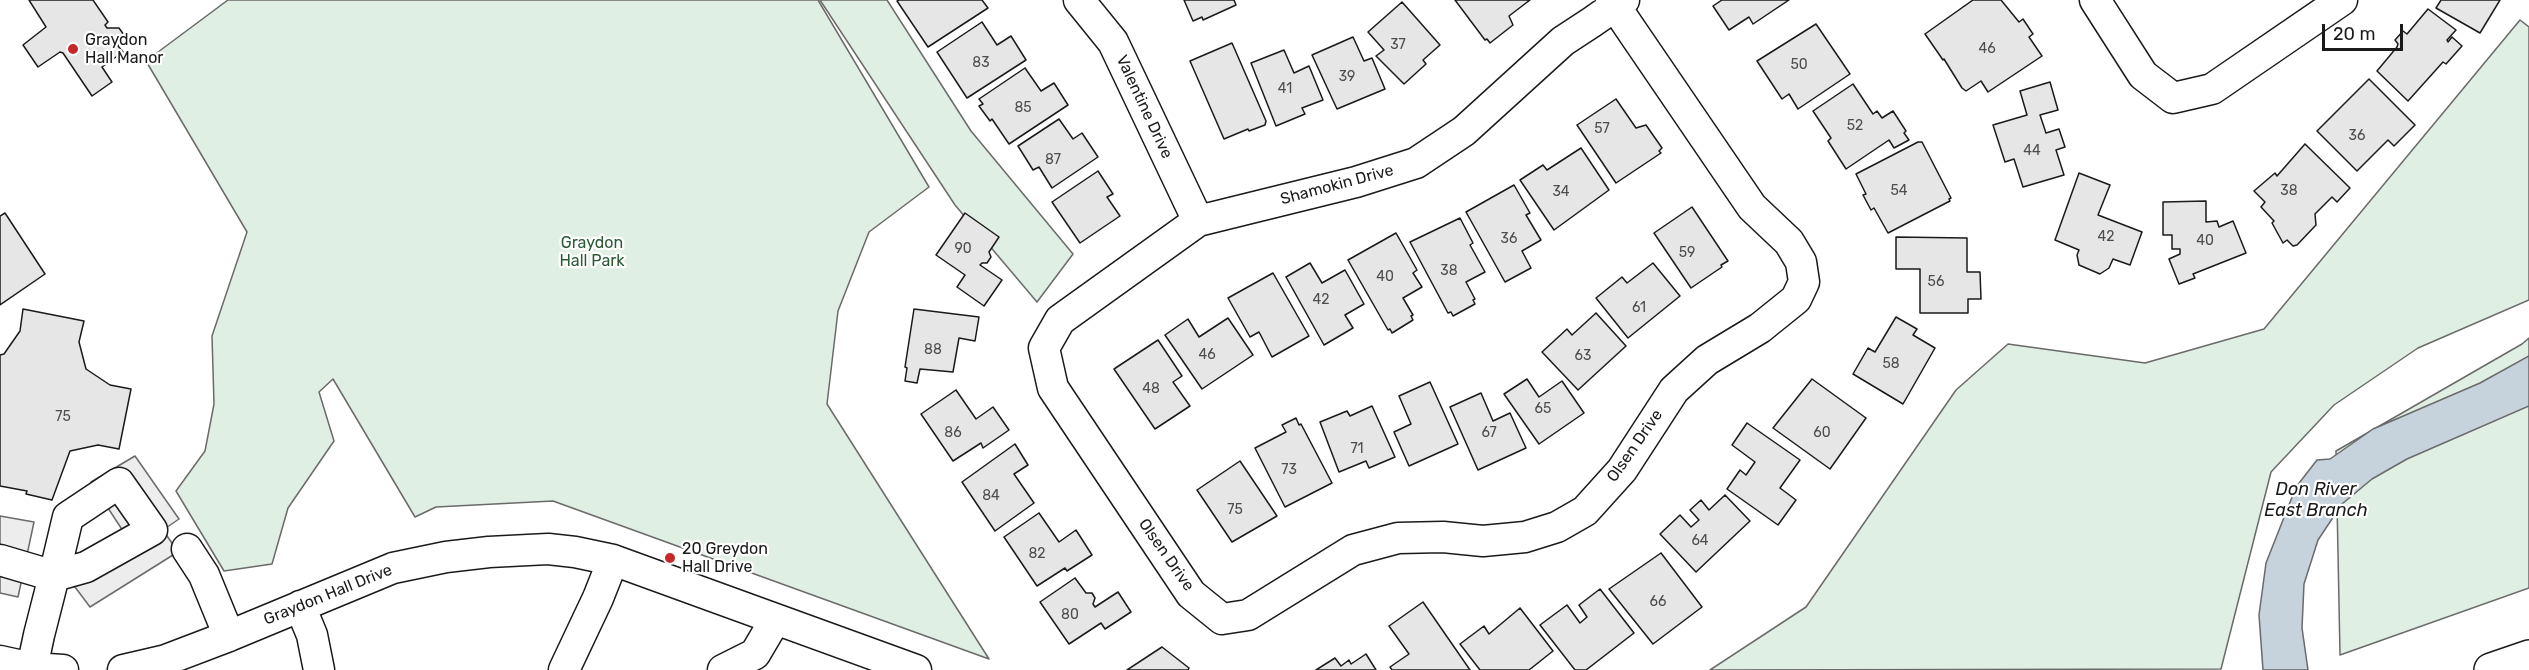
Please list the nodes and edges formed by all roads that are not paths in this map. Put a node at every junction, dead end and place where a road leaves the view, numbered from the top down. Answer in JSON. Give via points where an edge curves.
{"nodes":[{"id":1,"x":1079,"y":0,"type":"edge"},
{"id":2,"x":2095,"y":0,"type":"edge"},
{"id":3,"x":2342,"y":0,"type":"edge"},
{"id":4,"x":1616,"y":2,"type":"edge"},
{"id":5,"x":1198,"y":220,"type":"junction"},
{"id":6,"x":1044,"y":348,"type":"joint"},
{"id":7,"x":187,"y":549,"type":"dead end"},
{"id":8,"x":613,"y":560,"type":"junction"},
{"id":9,"x":0,"y":561,"type":"edge"},
{"id":10,"x":300,"y":606,"type":"junction"},
{"id":11,"x":775,"y":620,"type":"junction"},
{"id":12,"x":229,"y":636,"type":"junction"},
{"id":13,"x":2529,"y":657,"type":"edge"},
{"id":14,"x":0,"y":661,"type":"edge"},
{"id":15,"x":180,"y":662,"type":"edge"},
{"id":16,"x":757,"y":662,"type":"edge"},
{"id":17,"x":32,"y":668,"type":"junction"},
{"id":18,"x":63,"y":670,"type":"edge"},
{"id":19,"x":123,"y":670,"type":"edge"},
{"id":20,"x":319,"y":670,"type":"edge"},
{"id":21,"x":564,"y":670,"type":"edge"},
{"id":22,"x":723,"y":670,"type":"edge"},
{"id":23,"x":916,"y":670,"type":"edge"},
{"id":24,"x":2491,"y":670,"type":"edge"}],
"edges":[{"from":1,"to":5,"type":"street","name":"Valentine Drive","via":[[1113,42]]},
{"from":2,"to":3,"type":"street","via":[[2143,75],[2173,98],[2212,89]]},
{"from":4,"to":5,"type":"street","name":"Shamokin Drive","via":[[1563,41],[1464,131],[1416,163],[1356,182]]},
{"from":4,"to":6,"type":"street","name":"Olsen Drive","via":[[1752,207],[1789,242],[1800,262],[1804,282],[1796,298],[1782,311],[1707,360],[1674,390],[1622,470],[1585,511],[1557,527],[1525,537],[1483,541],[1398,538],[1353,550],[1248,615],[1222,620],[1191,594],[1053,388]]},
{"from":5,"to":6,"type":"street","name":"Shamokin Drive","via":[[1060,320]]},
{"from":7,"to":12,"type":"street","via":[[204,575]]},
{"from":8,"to":10,"type":"street","name":"Graydon Hall Drive","via":[[548,549],[446,556],[393,568]]},
{"from":8,"to":11,"type":"street","name":"Graydon Hall Drive"},
{"from":8,"to":21,"type":"street"},
{"from":9,"to":17,"type":"street","via":[[54,576]]},
{"from":10,"to":12,"type":"street","name":"Graydon Hall Drive"},
{"from":10,"to":20,"type":"street","via":[[312,635]]},
{"from":11,"to":16,"type":"street"},
{"from":11,"to":23,"type":"street","name":"Graydon Hall Drive"},
{"from":12,"to":15,"type":"street","name":"Graydon Hall Drive"},
{"from":13,"to":24,"type":"main road"},
{"from":14,"to":17,"type":"street"},
{"from":15,"to":19,"type":"street","name":"Graydon Hall Drive"},
{"from":16,"to":22,"type":"street"},
{"from":17,"to":18,"type":"street"}]}
